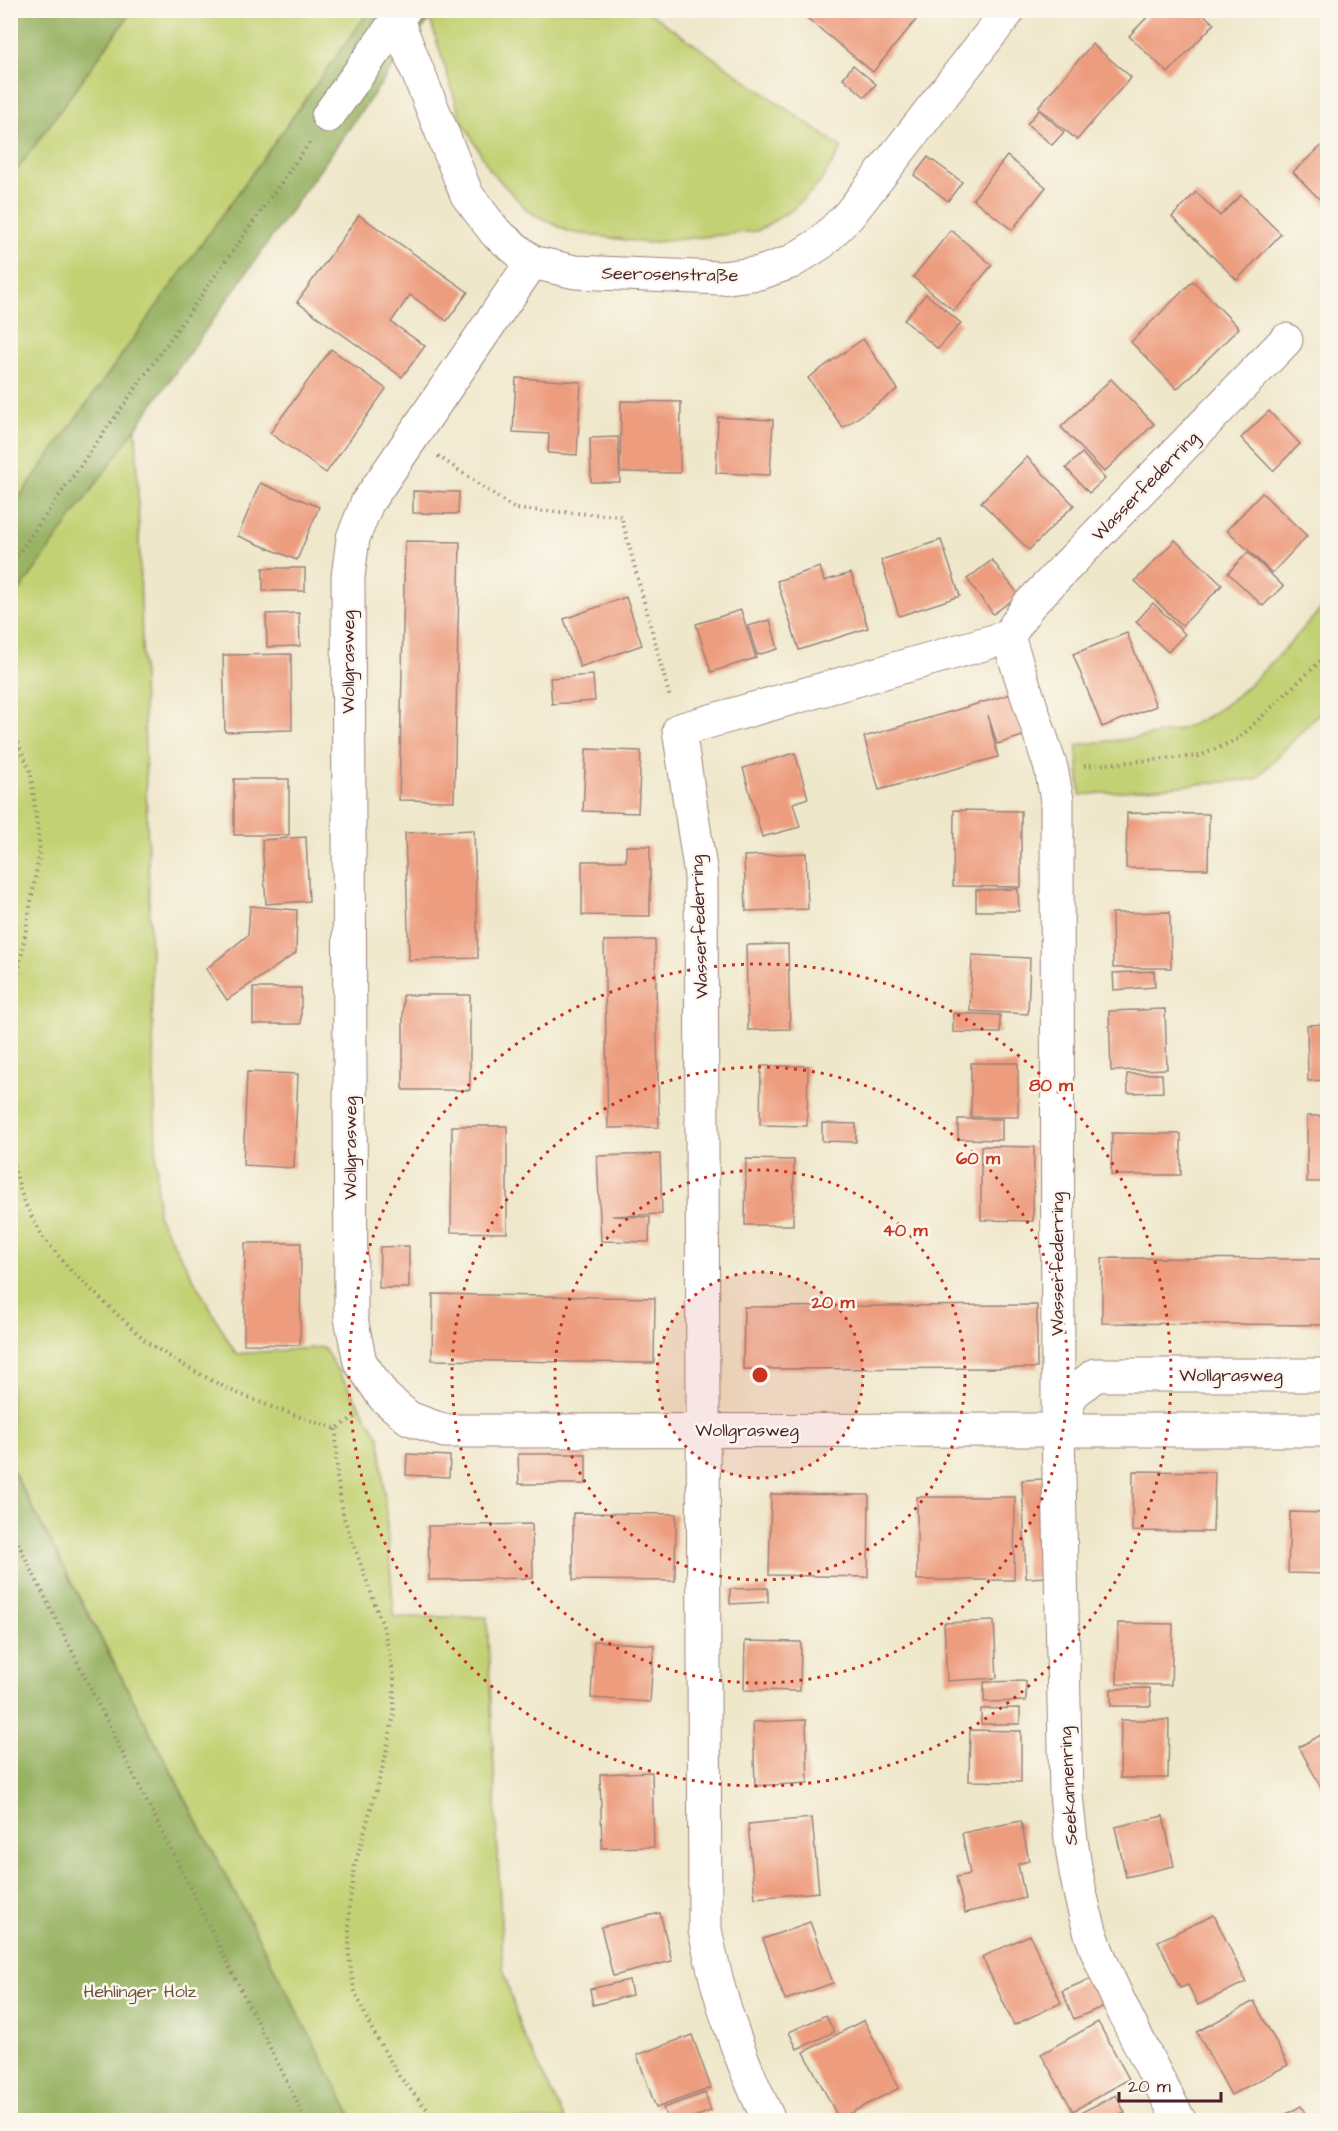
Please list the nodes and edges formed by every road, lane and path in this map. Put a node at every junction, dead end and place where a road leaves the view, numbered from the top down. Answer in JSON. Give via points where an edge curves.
{"nodes":[{"id":1,"x":1009,"y":10,"type":"edge"},
{"id":2,"x":401,"y":15,"type":"edge"},
{"id":3,"x":328,"y":116,"type":"joint"},
{"id":4,"x":532,"y":262,"type":"junction"},
{"id":5,"x":1286,"y":340,"type":"dead end"},
{"id":6,"x":411,"y":437,"type":"junction"},
{"id":7,"x":10,"y":565,"type":"edge"},
{"id":8,"x":1008,"y":637,"type":"junction"},
{"id":9,"x":1328,"y":654,"type":"edge"},
{"id":10,"x":10,"y":726,"type":"edge"},
{"id":11,"x":679,"y":730,"type":"junction"},
{"id":12,"x":1051,"y":768,"type":"junction"},
{"id":13,"x":10,"y":1019,"type":"edge"},
{"id":14,"x":10,"y":1154,"type":"edge"},
{"id":15,"x":1328,"y":1375,"type":"edge"},
{"id":16,"x":384,"y":1397,"type":"junction"},
{"id":17,"x":336,"y":1429,"type":"junction"},
{"id":18,"x":702,"y":1430,"type":"junction"},
{"id":19,"x":1058,"y":1430,"type":"junction"},
{"id":20,"x":1328,"y":1430,"type":"edge"},
{"id":21,"x":10,"y":1527,"type":"edge"},
{"id":22,"x":306,"y":2121,"type":"edge"},
{"id":23,"x":436,"y":2121,"type":"edge"},
{"id":24,"x":769,"y":2121,"type":"edge"},
{"id":25,"x":1179,"y":2121,"type":"edge"}],
"edges":[{"from":1,"to":4,"type":"street","name":"Seerosenstraße","via":[[849,215],[821,243],[791,262],[760,273],[721,278],[575,272]]},
{"from":2,"to":3,"type":"street"},
{"from":2,"to":4,"type":"street","name":"Seerosenstraße","via":[[466,195],[496,233]]},
{"from":3,"to":7,"type":"path"},
{"from":4,"to":6,"type":"street","name":"Wollgrasweg"},
{"from":5,"to":8,"type":"street","name":"Wasserfederring","via":[[1028,606]]},
{"from":6,"to":11,"type":"path","via":[[515,509],[621,516]]},
{"from":6,"to":16,"type":"street","name":"Wollgrasweg","via":[[367,504],[353,538],[348,577],[351,1318],[360,1362]]},
{"from":8,"to":11,"type":"street"},
{"from":8,"to":12,"type":"street","name":"Wasserfederring"},
{"from":9,"to":12,"type":"path","via":[[1238,738],[1200,756]]},
{"from":10,"to":13,"type":"path","via":[[32,773],[40,851]]},
{"from":11,"to":18,"type":"street","name":"Wasserfederring","via":[[701,876]]},
{"from":12,"to":19,"type":"street","name":"Wasserfederring","via":[[1057,800]]},
{"from":14,"to":17,"type":"path","via":[[24,1202],[42,1236],[71,1271],[148,1343],[230,1390]]},
{"from":15,"to":19,"type":"street","name":"Wollgrasweg","via":[[1095,1375],[1072,1394]]},
{"from":16,"to":17,"type":"path"},
{"from":16,"to":18,"type":"street","name":"Wollgrasweg","via":[[409,1418],[444,1431]]},
{"from":17,"to":23,"type":"path","via":[[337,1477],[344,1518],[384,1629],[394,1677],[394,1714],[385,1759],[354,1868],[349,1957],[354,1989],[370,2026],[399,2076]]},
{"from":18,"to":19,"type":"street","name":"Wollgrasweg"},
{"from":18,"to":24,"type":"street","via":[[705,1930],[726,2016]]},
{"from":19,"to":20,"type":"street","name":"Wollgrasweg"},
{"from":19,"to":25,"type":"street","name":"Seekannenring","via":[[1066,1794],[1074,1864],[1096,1949]]},
{"from":21,"to":22,"type":"path"}]}
